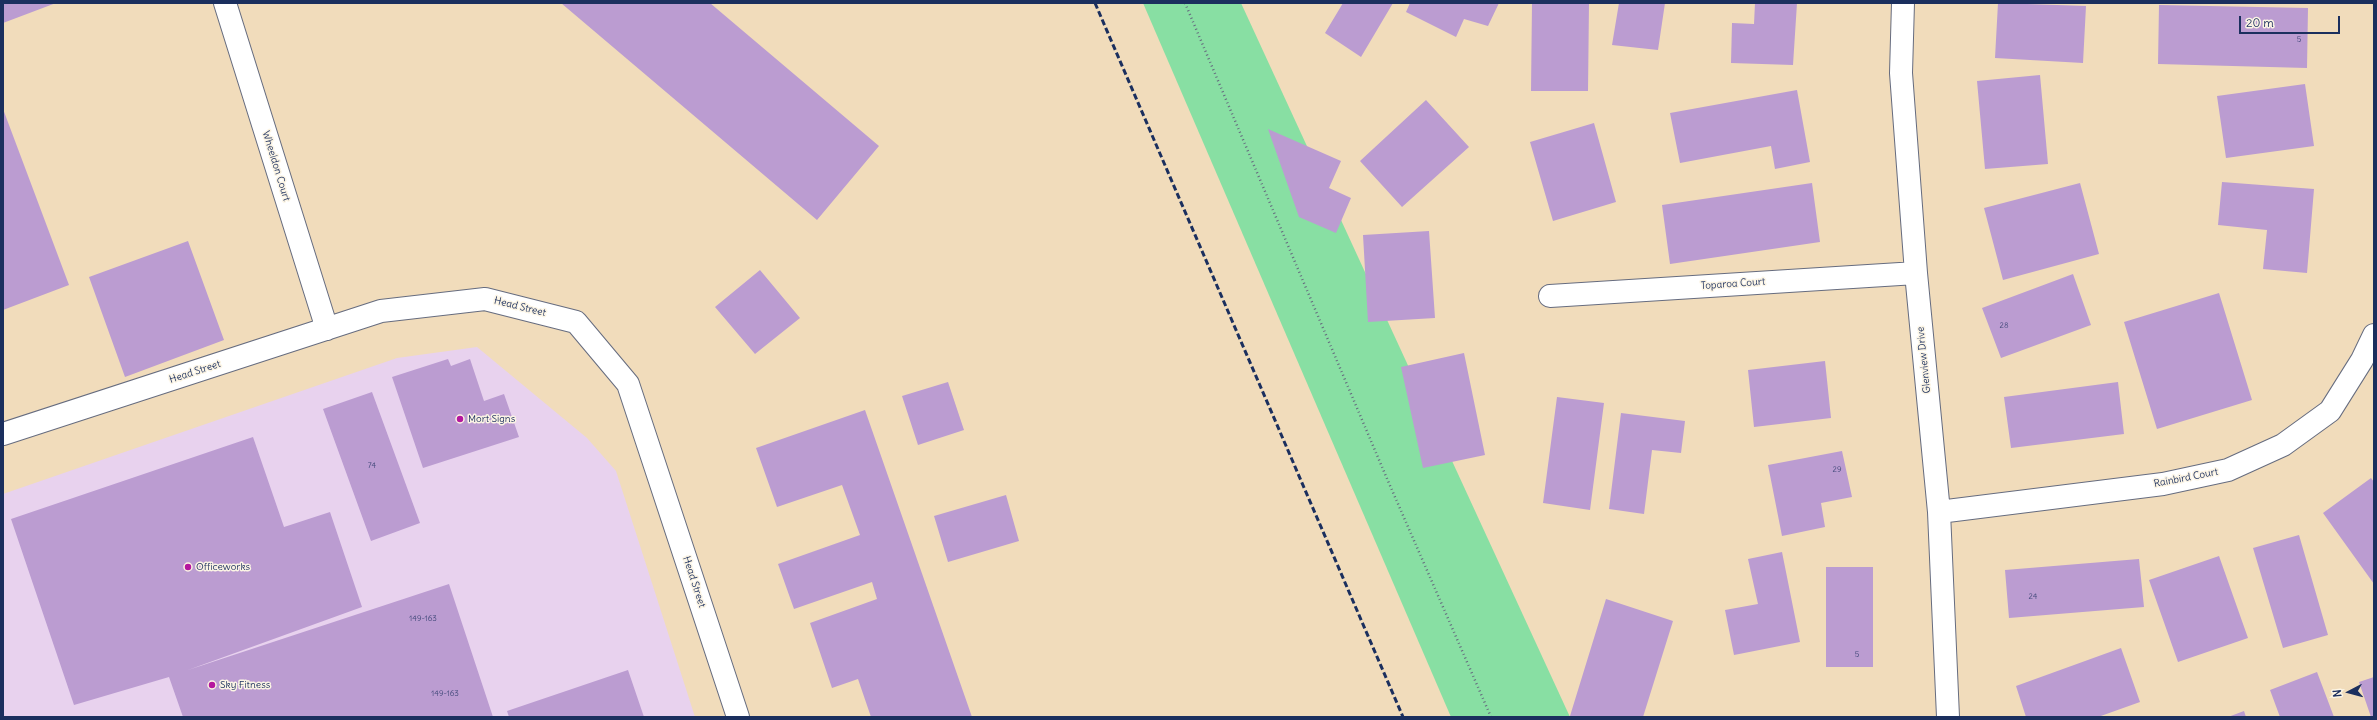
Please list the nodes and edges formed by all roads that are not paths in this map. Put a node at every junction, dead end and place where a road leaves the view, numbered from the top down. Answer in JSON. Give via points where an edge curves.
{"nodes":[{"id":1,"x":225,"y":3,"type":"edge"},
{"id":2,"x":1903,"y":3,"type":"edge"},
{"id":3,"x":1916,"y":273,"type":"junction"},
{"id":4,"x":1550,"y":296,"type":"dead end"},
{"id":5,"x":327,"y":329,"type":"junction"},
{"id":6,"x":2374,"y":335,"type":"edge"},
{"id":7,"x":3,"y":434,"type":"edge"},
{"id":8,"x":1939,"y":512,"type":"junction"},
{"id":9,"x":738,"y":717,"type":"edge"},
{"id":10,"x":1948,"y":717,"type":"edge"}],
"edges":[{"from":1,"to":5,"type":"street","name":"Wheeldon Court"},
{"from":2,"to":3,"type":"street","name":"Glenview Drive","via":[[1901,73]]},
{"from":3,"to":4,"type":"street","name":"Toparoa Court"},
{"from":3,"to":8,"type":"street","name":"Glenview Drive"},
{"from":5,"to":7,"type":"street","name":"Head Street"},
{"from":5,"to":9,"type":"street","name":"Head Street","via":[[382,311],[485,298],[576,322],[628,384]]},
{"from":6,"to":8,"type":"street","name":"Rainbird Court","via":[[2362,360],[2330,411],[2283,445],[2228,470],[2163,484]]},
{"from":8,"to":10,"type":"street","name":"Glenview Drive"}]}
